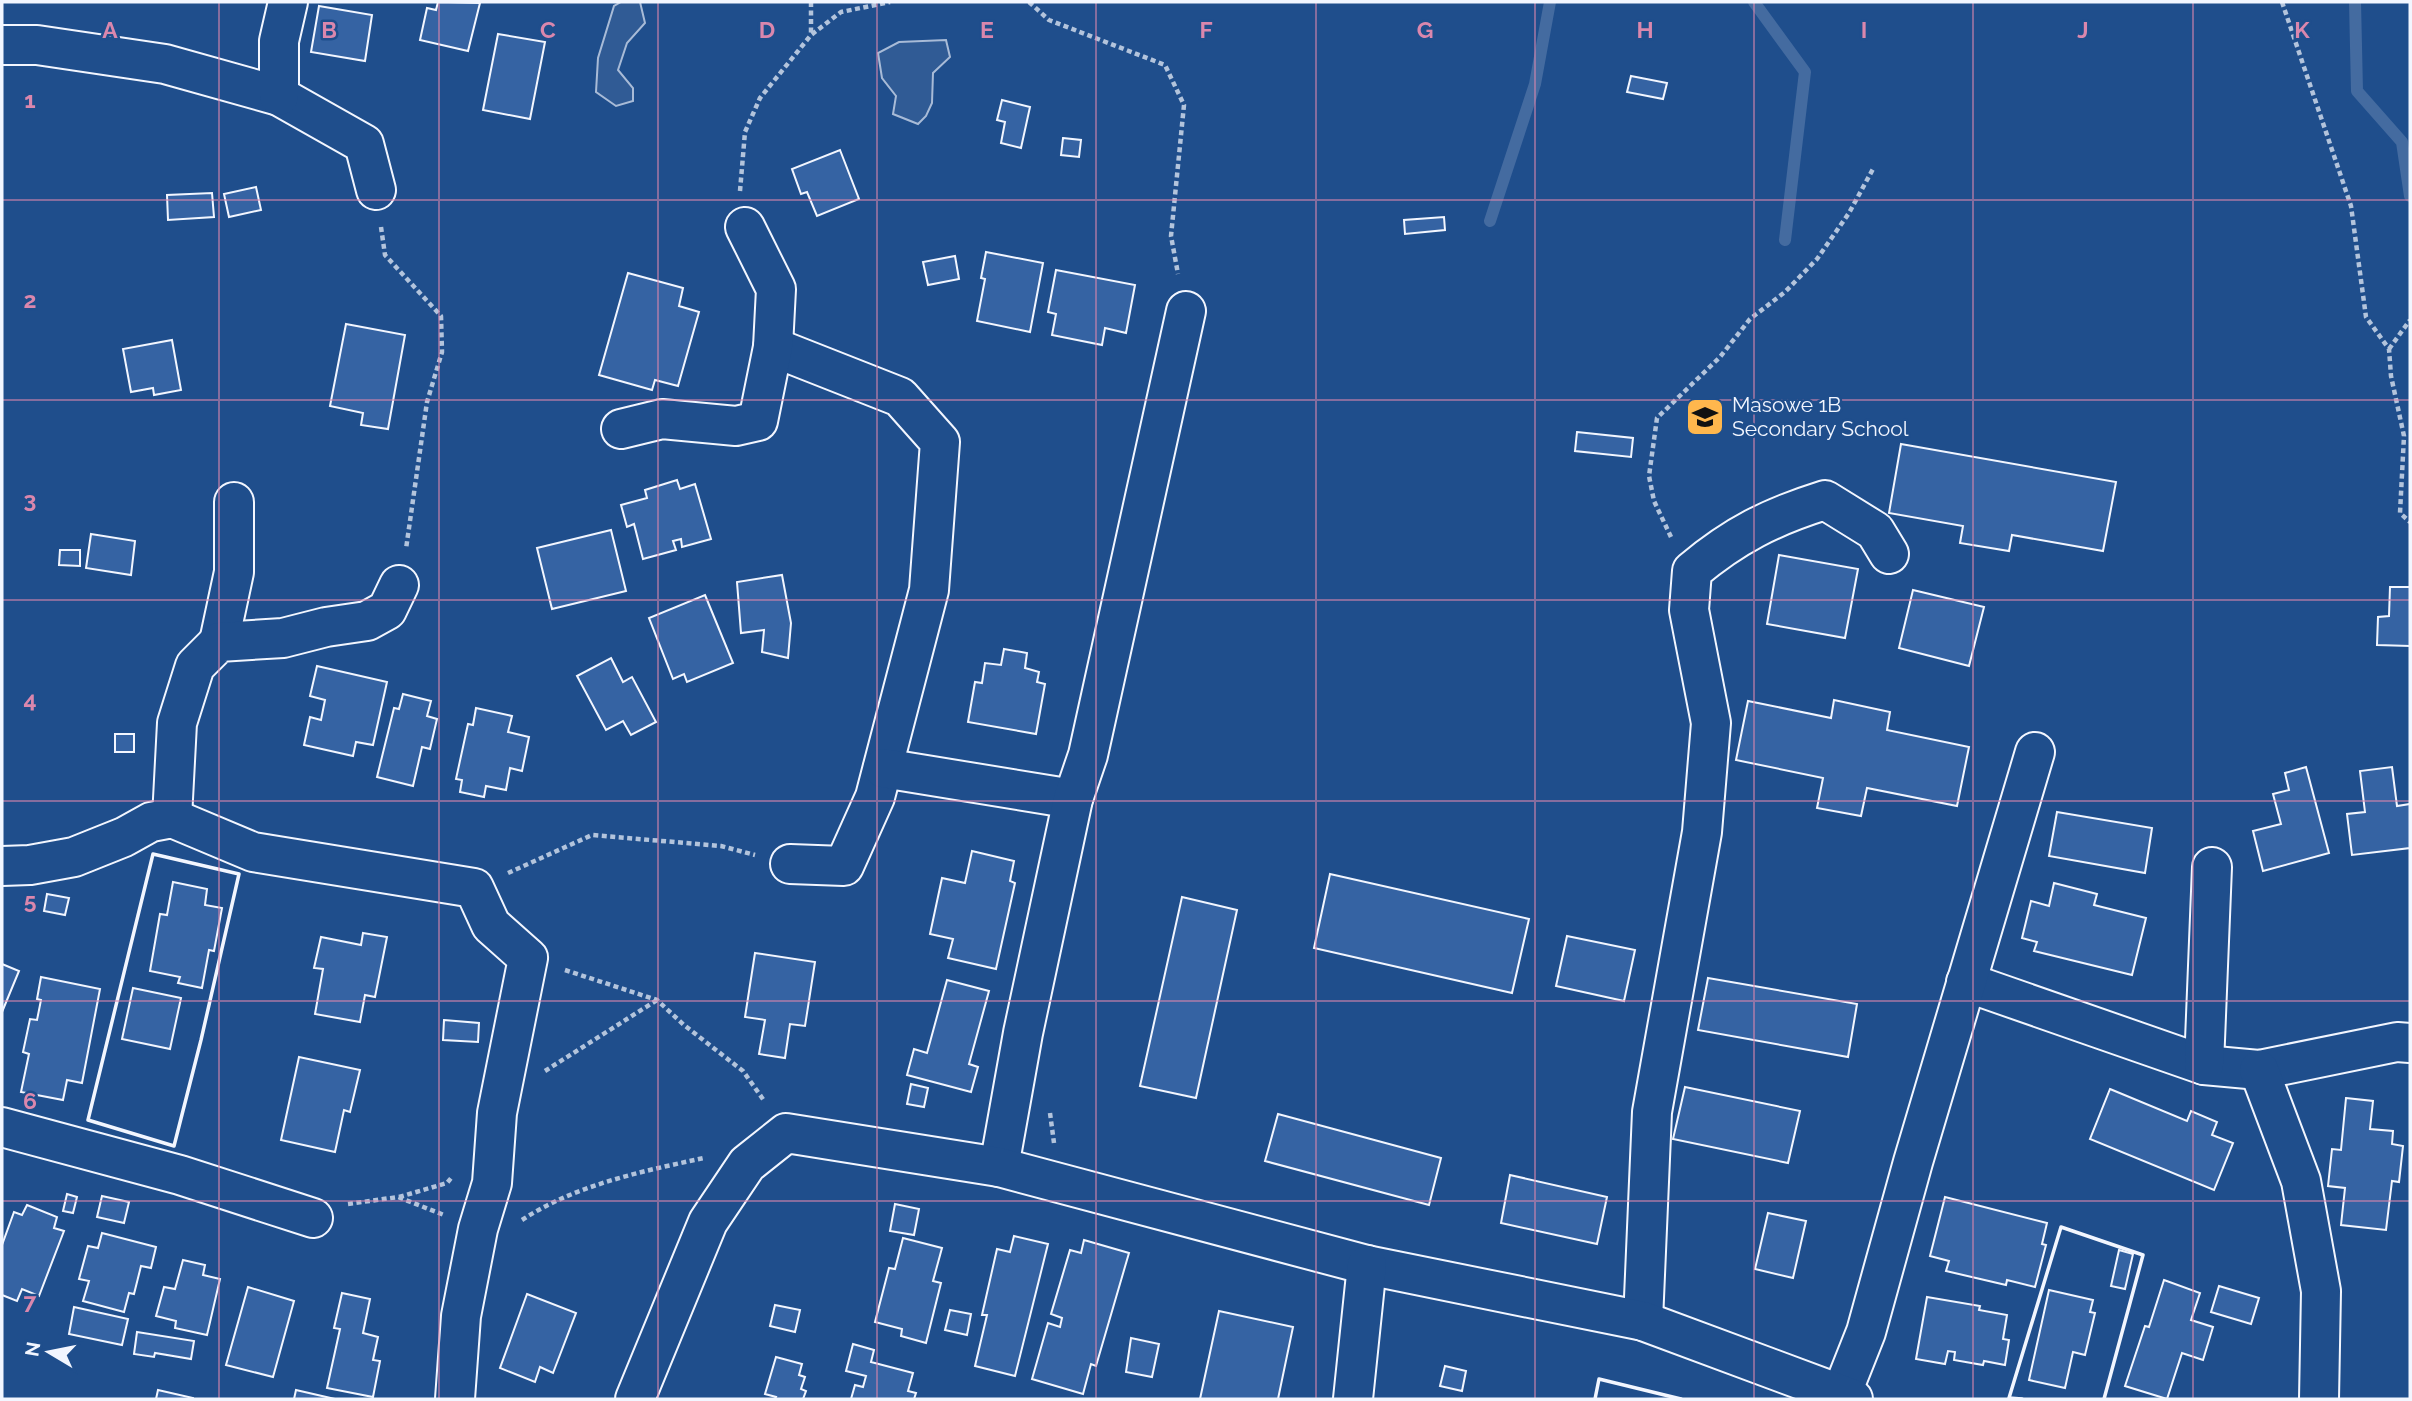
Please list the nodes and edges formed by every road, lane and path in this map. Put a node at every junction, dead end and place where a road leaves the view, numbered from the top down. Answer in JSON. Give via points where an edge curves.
{"nodes":[{"id":1,"x":288,"y":2,"type":"edge"},
{"id":2,"x":811,"y":2,"type":"edge"},
{"id":3,"x":890,"y":2,"type":"edge"},
{"id":4,"x":1029,"y":2,"type":"edge"},
{"id":5,"x":2281,"y":2,"type":"edge"},
{"id":6,"x":811,"y":35,"type":"junction"},
{"id":7,"x":2,"y":45,"type":"edge"},
{"id":8,"x":279,"y":96,"type":"junction"},
{"id":9,"x":1873,"y":169,"type":"dead end"},
{"id":10,"x":376,"y":190,"type":"joint"},
{"id":11,"x":745,"y":227,"type":"joint"},
{"id":12,"x":1186,"y":311,"type":"joint"},
{"id":13,"x":2410,"y":320,"type":"edge"},
{"id":14,"x":773,"y":346,"type":"junction"},
{"id":15,"x":2389,"y":349,"type":"junction"},
{"id":16,"x":621,"y":429,"type":"dead end"},
{"id":17,"x":234,"y":502,"type":"dead end"},
{"id":18,"x":2410,"y":522,"type":"edge"},
{"id":19,"x":1889,"y":554,"type":"dead end"},
{"id":20,"x":1692,"y":571,"type":"junction"},
{"id":21,"x":400,"y":585,"type":"joint"},
{"id":22,"x":219,"y":642,"type":"junction"},
{"id":23,"x":2035,"y":752,"type":"dead end"},
{"id":24,"x":883,"y":768,"type":"junction"},
{"id":25,"x":1073,"y":799,"type":"junction"},
{"id":26,"x":172,"y":818,"type":"junction"},
{"id":27,"x":790,"y":864,"type":"joint"},
{"id":28,"x":2,"y":866,"type":"edge"},
{"id":29,"x":2212,"y":866,"type":"dead end"},
{"id":30,"x":474,"y":888,"type":"junction"},
{"id":31,"x":528,"y":958,"type":"junction"},
{"id":32,"x":1966,"y":982,"type":"junction"},
{"id":33,"x":657,"y":1000,"type":"junction"},
{"id":34,"x":2410,"y":1043,"type":"edge"},
{"id":35,"x":2204,"y":1065,"type":"junction"},
{"id":36,"x":2259,"y":1070,"type":"junction"},
{"id":37,"x":496,"y":1125,"type":"junction"},
{"id":38,"x":2,"y":1127,"type":"edge"},
{"id":39,"x":786,"y":1133,"type":"junction"},
{"id":40,"x":747,"y":1164,"type":"junction"},
{"id":41,"x":999,"y":1167,"type":"junction"},
{"id":42,"x":398,"y":1197,"type":"junction"},
{"id":43,"x":313,"y":1217,"type":"joint"},
{"id":44,"x":478,"y":1229,"type":"junction"},
{"id":45,"x":1367,"y":1265,"type":"junction"},
{"id":46,"x":1643,"y":1321,"type":"junction"},
{"id":47,"x":1847,"y":1397,"type":"edge"},
{"id":48,"x":454,"y":1399,"type":"edge"},
{"id":49,"x":635,"y":1399,"type":"edge"},
{"id":50,"x":1353,"y":1399,"type":"edge"},
{"id":51,"x":2319,"y":1399,"type":"edge"}],
"edges":[{"from":1,"to":8,"type":"street","via":[[279,41]]},
{"from":2,"to":6,"type":"path"},
{"from":3,"to":6,"type":"path","via":[[841,12]]},
{"from":4,"to":12,"type":"path","via":[[1049,20],[1165,65],[1184,105],[1171,236]]},
{"from":5,"to":15,"type":"path","via":[[2351,206],[2366,317]]},
{"from":6,"to":11,"type":"path","via":[[760,98],[745,132],[739,183]]},
{"from":7,"to":8,"type":"street","via":[[37,45],[165,64]]},
{"from":8,"to":10,"type":"street","via":[[364,144]]},
{"from":9,"to":20,"type":"path","via":[[1818,259],[1750,319],[1720,357],[1657,418],[1648,476],[1654,501]]},
{"from":10,"to":21,"type":"path","via":[[386,255],[441,316],[442,352],[427,402]]},
{"from":11,"to":14,"type":"street","via":[[776,289]]},
{"from":12,"to":25,"type":"street","via":[[1087,755]]},
{"from":13,"to":15,"type":"path"},
{"from":14,"to":16,"type":"street","via":[[758,421],[736,426],[662,419]]},
{"from":14,"to":24,"type":"street","via":[[900,397],[940,443],[929,590]]},
{"from":15,"to":18,"type":"path","via":[[2404,436],[2400,513]]},
{"from":17,"to":22,"type":"street","via":[[234,572]]},
{"from":19,"to":20,"type":"street","via":[[1875,531],[1825,500],[1754,526]]},
{"from":20,"to":46,"type":"street","via":[[1689,610],[1711,723],[1702,832],[1652,1112]]},
{"from":21,"to":22,"type":"street","via":[[387,610],[367,621],[282,638]]},
{"from":22,"to":26,"type":"street","via":[[195,666],[177,723]]},
{"from":23,"to":32,"type":"street"},
{"from":24,"to":25,"type":"street"},
{"from":24,"to":27,"type":"street","via":[[844,866]]},
{"from":25,"to":41,"type":"street"},
{"from":26,"to":28,"type":"street","via":[[151,822],[74,857]]},
{"from":26,"to":30,"type":"street","via":[[253,852]]},
{"from":27,"to":30,"type":"path","via":[[721,846],[592,835]]},
{"from":29,"to":35,"type":"street"},
{"from":30,"to":31,"type":"street","via":[[491,925]]},
{"from":31,"to":33,"type":"path"},
{"from":31,"to":37,"type":"street"},
{"from":32,"to":35,"type":"street"},
{"from":32,"to":47,"type":"street"},
{"from":33,"to":37,"type":"path","via":[[548,1068]]},
{"from":33,"to":39,"type":"path","via":[[743,1071]]},
{"from":34,"to":36,"type":"street"},
{"from":35,"to":36,"type":"street"},
{"from":36,"to":51,"type":"street","via":[[2301,1181],[2319,1277]]},
{"from":37,"to":42,"type":"path","via":[[447,1183]]},
{"from":37,"to":44,"type":"street","via":[[492,1183]]},
{"from":38,"to":43,"type":"street"},
{"from":39,"to":40,"type":"street"},
{"from":39,"to":41,"type":"street"},
{"from":40,"to":44,"type":"path","via":[[705,1158],[635,1173],[544,1205],[512,1226]]},
{"from":40,"to":49,"type":"street","via":[[708,1222]]},
{"from":41,"to":45,"type":"street"},
{"from":42,"to":43,"type":"path","via":[[349,1204]]},
{"from":42,"to":44,"type":"path"},
{"from":44,"to":48,"type":"street","via":[[461,1316]]},
{"from":45,"to":46,"type":"street"},
{"from":45,"to":50,"type":"street"},
{"from":46,"to":47,"type":"street"}]}
